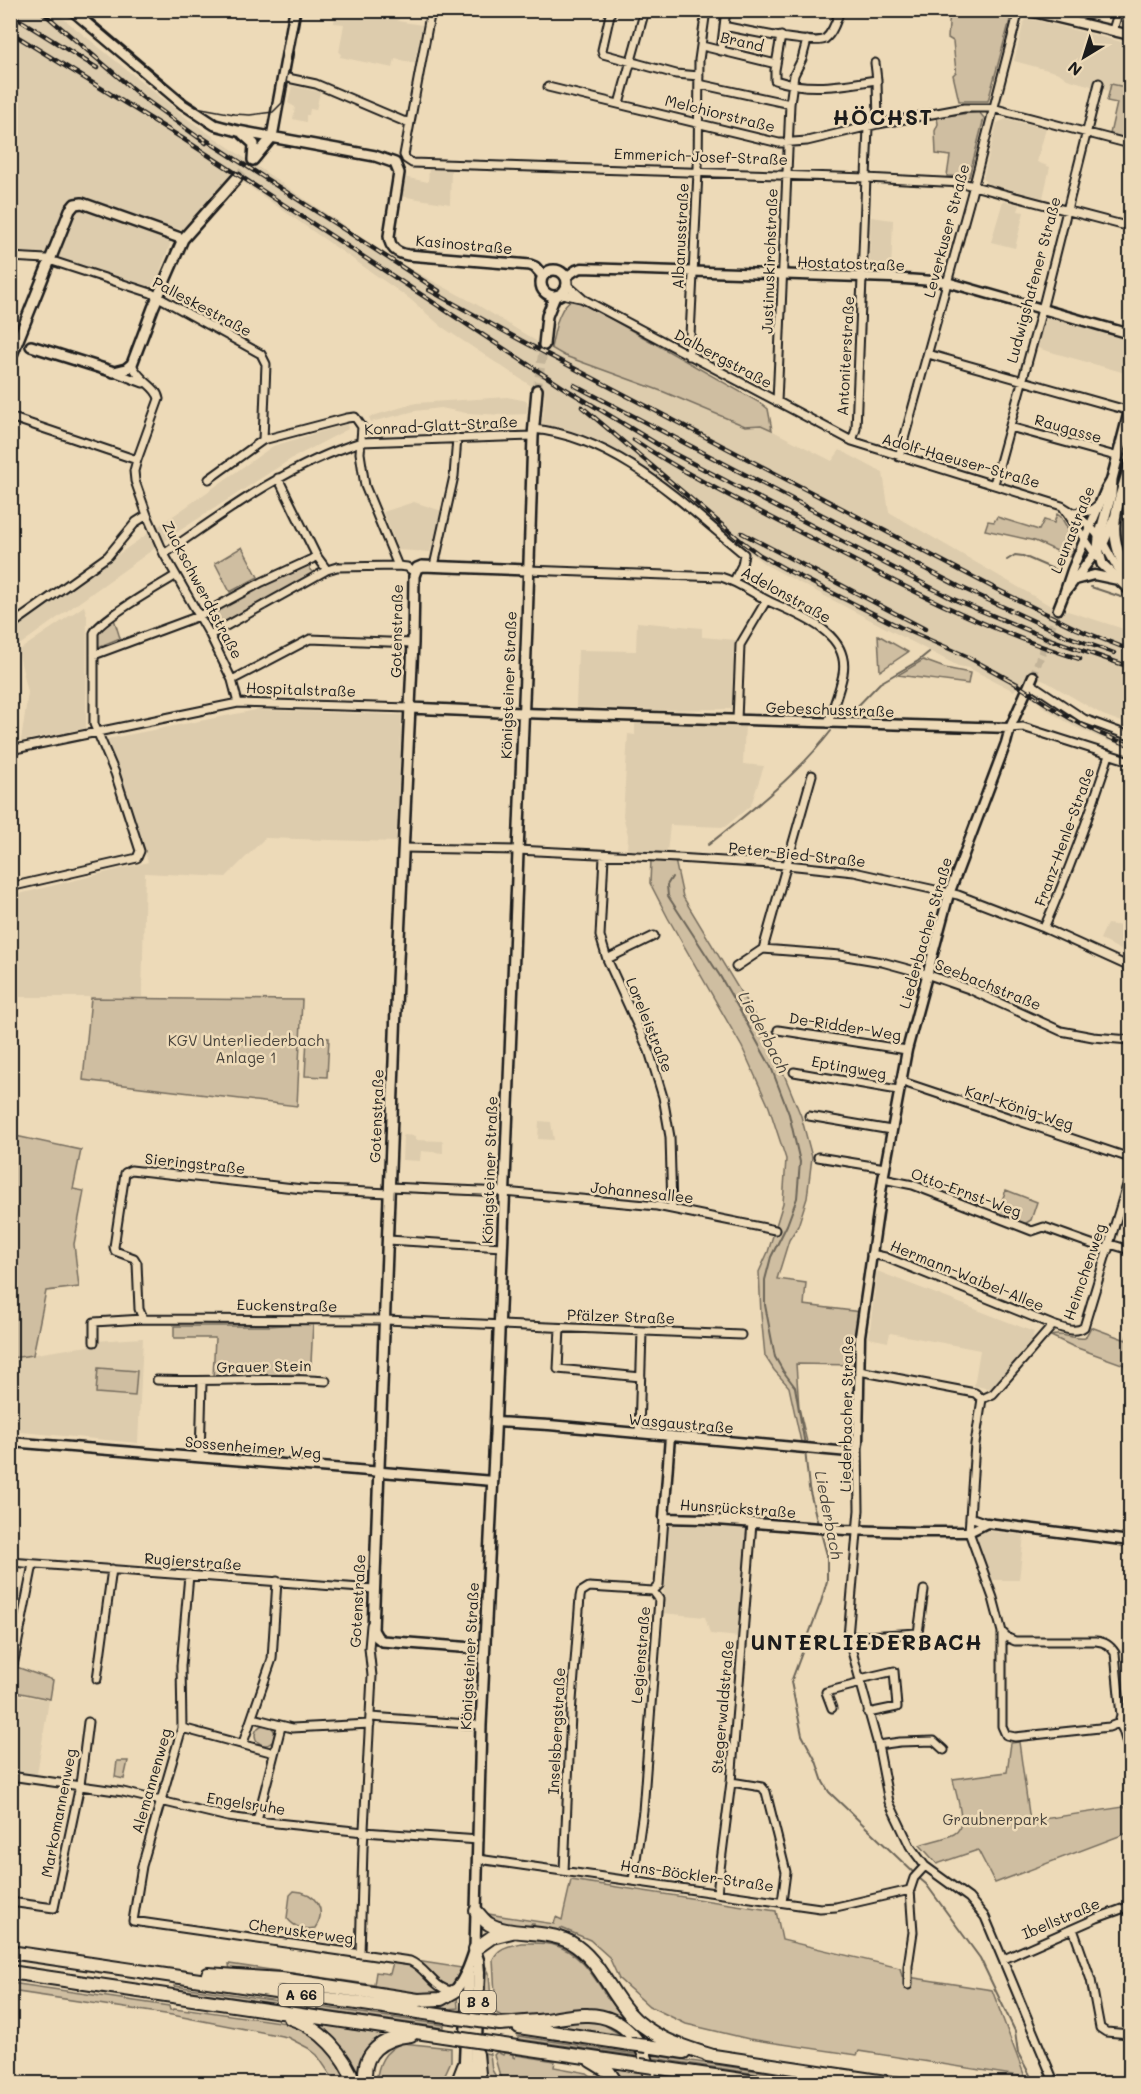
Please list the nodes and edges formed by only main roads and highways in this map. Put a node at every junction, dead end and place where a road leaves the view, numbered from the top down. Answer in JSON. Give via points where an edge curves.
{"nodes":[{"id":1,"x":72,"y":10,"type":"edge"},
{"id":2,"x":295,"y":10,"type":"edge"},
{"id":3,"x":238,"y":131,"type":"junction"},
{"id":4,"x":272,"y":138,"type":"junction"},
{"id":5,"x":237,"y":178,"type":"tunnel mouth"},
{"id":6,"x":183,"y":239,"type":"junction"},
{"id":7,"x":543,"y":276,"type":"junction"},
{"id":8,"x":544,"y":292,"type":"junction"},
{"id":9,"x":558,"y":295,"type":"junction"},
{"id":10,"x":547,"y":316,"type":"junction"},
{"id":11,"x":24,"y":326,"type":"junction"},
{"id":12,"x":544,"y":345,"type":"tunnel mouth"},
{"id":13,"x":31,"y":346,"type":"junction"},
{"id":14,"x":11,"y":359,"type":"edge"},
{"id":15,"x":537,"y":390,"type":"tunnel mouth"},
{"id":16,"x":1130,"y":410,"type":"edge"},
{"id":17,"x":1131,"y":464,"type":"edge"},
{"id":18,"x":527,"y":570,"type":"junction"},
{"id":19,"x":1131,"y":578,"type":"edge"},
{"id":20,"x":1131,"y":590,"type":"edge"},
{"id":21,"x":410,"y":708,"type":"junction"},
{"id":22,"x":522,"y":713,"type":"junction"},
{"id":23,"x":485,"y":1641,"type":"junction"},
{"id":24,"x":474,"y":1648,"type":"junction"},
{"id":25,"x":484,"y":1658,"type":"junction"},
{"id":26,"x":476,"y":1911,"type":"junction"},
{"id":27,"x":522,"y":1931,"type":"junction"},
{"id":28,"x":475,"y":1950,"type":"junction"},
{"id":29,"x":10,"y":1952,"type":"edge"},
{"id":30,"x":469,"y":1970,"type":"junction"},
{"id":31,"x":10,"y":1972,"type":"edge"},
{"id":32,"x":156,"y":1973,"type":"junction"},
{"id":33,"x":455,"y":1991,"type":"joint"},
{"id":34,"x":257,"y":2008,"type":"junction"},
{"id":35,"x":500,"y":2024,"type":"junction"},
{"id":36,"x":443,"y":2036,"type":"junction"},
{"id":37,"x":477,"y":2054,"type":"junction"},
{"id":38,"x":570,"y":2054,"type":"junction"},
{"id":39,"x":713,"y":2056,"type":"junction"},
{"id":40,"x":464,"y":2066,"type":"junction"},
{"id":41,"x":766,"y":2083,"type":"edge"},
{"id":42,"x":356,"y":2084,"type":"edge"},
{"id":43,"x":366,"y":2084,"type":"edge"},
{"id":44,"x":457,"y":2084,"type":"edge"},
{"id":45,"x":464,"y":2084,"type":"edge"},
{"id":46,"x":474,"y":2084,"type":"edge"},
{"id":47,"x":480,"y":2084,"type":"edge"},
{"id":48,"x":617,"y":2084,"type":"edge"},
{"id":49,"x":650,"y":2084,"type":"edge"},
{"id":50,"x":694,"y":2084,"type":"edge"},
{"id":51,"x":899,"y":2084,"type":"edge"}],
"edges":[{"from":1,"to":3,"type":"main road","via":[[189,108],[216,125]]},
{"from":2,"to":4,"type":"main road"},
{"from":3,"to":4,"type":"main road"},
{"from":3,"to":4,"type":"main road","via":[[254,144],[253,160]]},
{"from":4,"to":7,"type":"main road","name":"Kasinostraße","via":[[375,156],[397,165],[389,236],[395,250],[530,265]]},
{"from":5,"to":6,"type":"main road"},
{"from":6,"to":11,"type":"main road","via":[[77,203],[70,210]]},
{"from":6,"to":13,"type":"main road","via":[[132,364],[126,369],[114,372]]},
{"from":7,"to":8,"type":"main road"},
{"from":7,"to":9,"type":"main road","via":[[553,270],[560,272],[567,281]]},
{"from":8,"to":9,"type":"main road"},
{"from":8,"to":10,"type":"main road"},
{"from":9,"to":10,"type":"main road"},
{"from":10,"to":12,"type":"main road"},
{"from":11,"to":13,"type":"main road"},
{"from":11,"to":14,"type":"main road"},
{"from":13,"to":14,"type":"main road"},
{"from":15,"to":18,"type":"main road","name":"Königsteiner Straße"},
{"from":16,"to":20,"type":"main road","name":"Leunastraße","via":[[1101,544],[1102,564]]},
{"from":17,"to":19,"type":"main road","via":[[1114,517],[1118,551]]},
{"from":18,"to":21,"type":"main road","name":"Gotenstraße","via":[[422,566],[414,572]]},
{"from":18,"to":22,"type":"main road","name":"Königsteiner Straße"},
{"from":21,"to":22,"type":"main road","name":"Hospitalstraße"},
{"from":21,"to":24,"type":"main road","name":"Gotenstraße","via":[[372,1619],[374,1634],[382,1641]]},
{"from":22,"to":23,"type":"main road","name":"Königsteiner Straße"},
{"from":23,"to":24,"type":"main road"},
{"from":23,"to":25,"type":"main road","name":"Königsteiner Straße"},
{"from":24,"to":25,"type":"main road"},
{"from":25,"to":26,"type":"main road","name":"Königsteiner Straße"},
{"from":26,"to":27,"type":"highway","via":[[492,1926]]},
{"from":26,"to":28,"type":"main road","name":"Königsteiner Straße"},
{"from":27,"to":28,"type":"highway","via":[[492,1937]]},
{"from":27,"to":39,"type":"highway","via":[[551,1935],[576,1946],[593,1961],[620,2002],[640,2023],[665,2038]]},
{"from":28,"to":30,"type":"main road","number":"B 8"},
{"from":28,"to":37,"type":"highway","number":"B 8","via":[[479,1973]]},
{"from":29,"to":32,"type":"highway","number":"A 66"},
{"from":30,"to":33,"type":"main road"},
{"from":30,"to":40,"type":"highway","number":"B 8"},
{"from":31,"to":34,"type":"highway","number":"A 66"},
{"from":32,"to":33,"type":"highway","via":[[281,1979],[418,2000],[441,1999]]},
{"from":32,"to":35,"type":"highway","number":"A 66","bridge":true},
{"from":34,"to":36,"type":"highway","number":"A 66"},
{"from":34,"to":42,"type":"highway","via":[[315,2030],[341,2056]]},
{"from":35,"to":39,"type":"highway","number":"A 66","bridge":true},
{"from":35,"to":49,"type":"highway","number":"A 66","via":[[588,2015],[609,2019],[640,2043],[649,2066]]},
{"from":36,"to":38,"type":"highway","number":"A 66","bridge":true},
{"from":36,"to":43,"type":"highway","via":[[389,2038],[368,2059]]},
{"from":37,"to":46,"type":"highway","number":"B 8"},
{"from":37,"to":47,"type":"highway"},
{"from":38,"to":41,"type":"highway","number":"A 66","bridge":true},
{"from":38,"to":48,"type":"highway","via":[[598,2064]]},
{"from":39,"to":51,"type":"highway","number":"A 66"},
{"from":40,"to":44,"type":"highway"},
{"from":40,"to":45,"type":"highway","number":"B 8"},
{"from":41,"to":50,"type":"highway","number":"A 66"}]}
